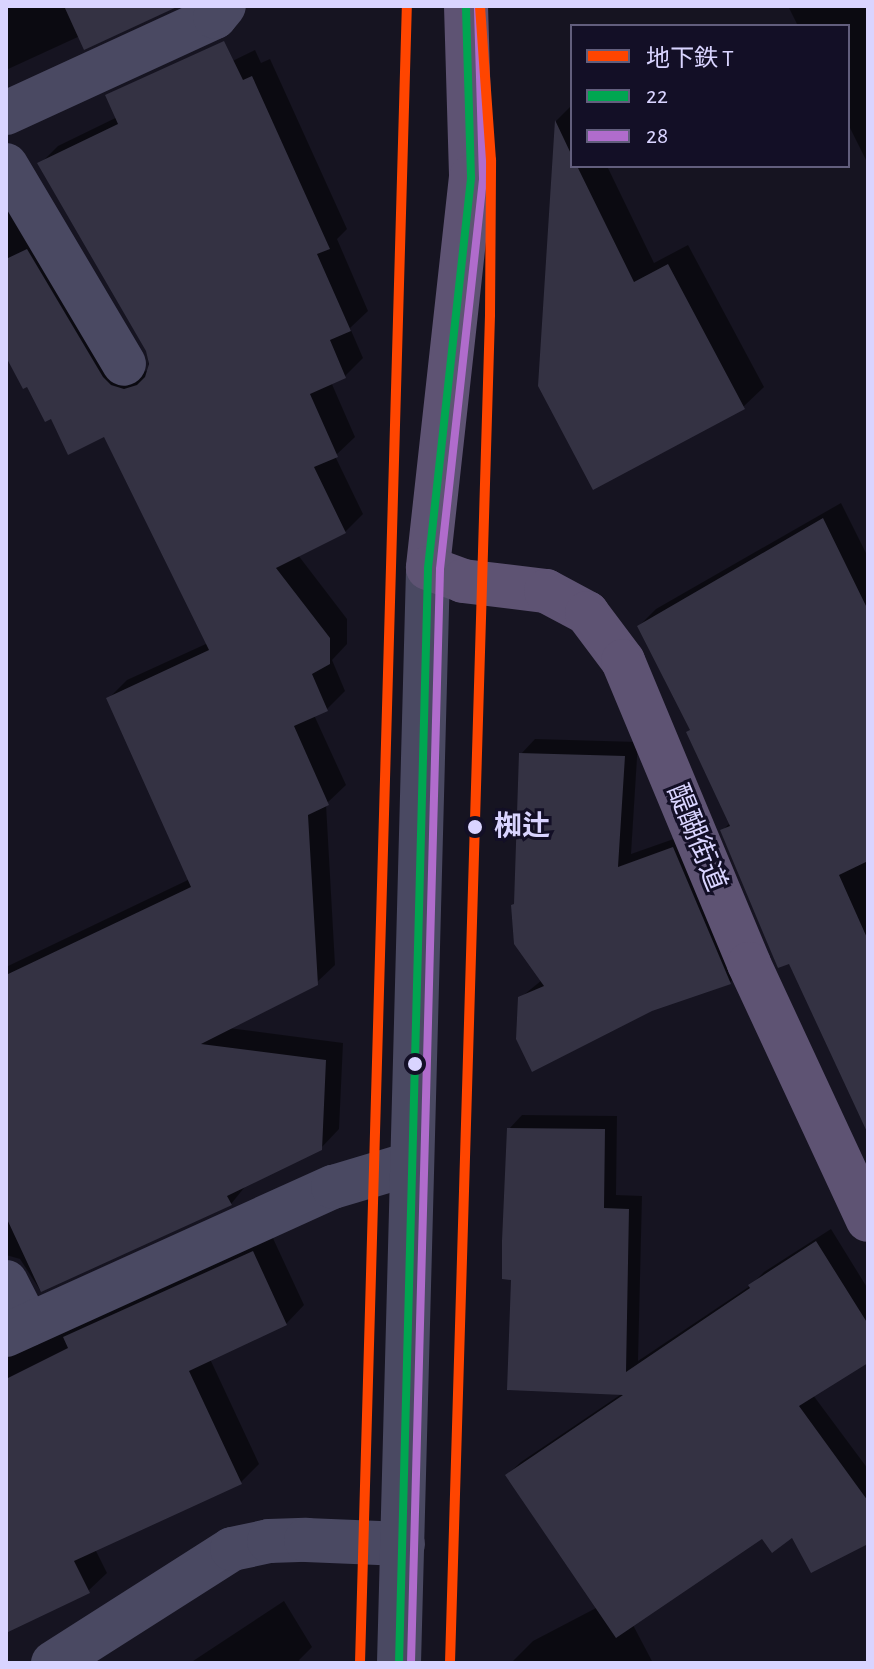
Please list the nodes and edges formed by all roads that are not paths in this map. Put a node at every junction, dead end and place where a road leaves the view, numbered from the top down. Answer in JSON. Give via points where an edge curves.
{"nodes":[{"id":1,"x":224,"y":6,"type":"edge"},
{"id":2,"x":466,"y":6,"type":"edge"},
{"id":3,"x":6,"y":113,"type":"edge"},
{"id":4,"x":6,"y":165,"type":"edge"},
{"id":5,"x":124,"y":364,"type":"dead end"},
{"id":6,"x":428,"y":568,"type":"junction"},
{"id":7,"x":410,"y":1164,"type":"junction"},
{"id":8,"x":868,"y":1220,"type":"edge"},
{"id":9,"x":6,"y":1282,"type":"edge"},
{"id":10,"x":17,"y":1330,"type":"edge"},
{"id":11,"x":403,"y":1544,"type":"junction"},
{"id":12,"x":53,"y":1663,"type":"edge"},
{"id":13,"x":399,"y":1663,"type":"edge"}],
"edges":[{"from":1,"to":3,"type":"street","via":[[215,17]]},
{"from":2,"to":6,"type":"main road","via":[[471,177]]},
{"from":4,"to":5,"type":"street"},
{"from":6,"to":7,"type":"street"},
{"from":6,"to":8,"type":"main road","name":"醍醐街道","via":[[463,581],[546,591],[587,613],[623,661],[749,964]]},
{"from":7,"to":10,"type":"street","via":[[333,1187]]},
{"from":7,"to":11,"type":"street"},
{"from":9,"to":10,"type":"street"},
{"from":11,"to":12,"type":"street","via":[[269,1541],[232,1549]]},
{"from":11,"to":13,"type":"street"}]}
